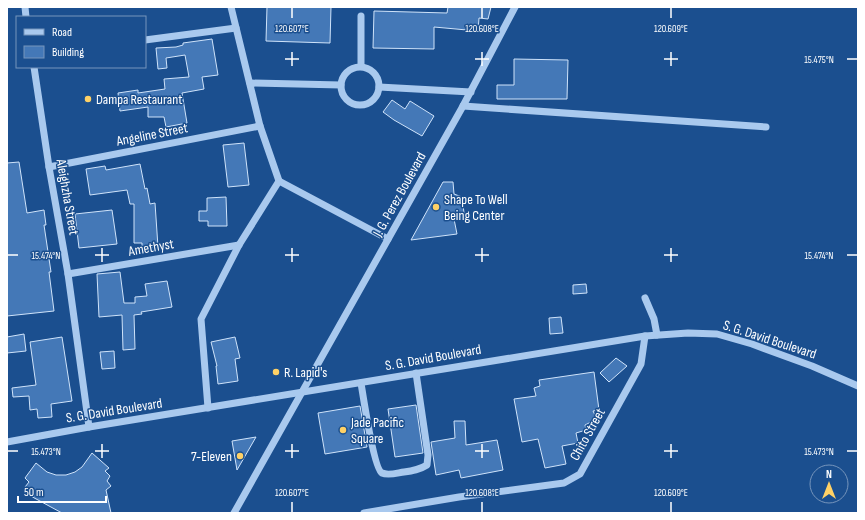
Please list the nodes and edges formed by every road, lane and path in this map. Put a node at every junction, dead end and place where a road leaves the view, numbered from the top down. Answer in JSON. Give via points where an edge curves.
{"nodes":[{"id":1,"x":231,"y":7,"type":"edge"},
{"id":2,"x":515,"y":7,"type":"edge"},
{"id":3,"x":362,"y":16,"type":"dead end"},
{"id":4,"x":236,"y":28,"type":"junction"},
{"id":5,"x":146,"y":40,"type":"edge"},
{"id":6,"x":361,"y":66,"type":"junction"},
{"id":7,"x":34,"y":68,"type":"edge"},
{"id":8,"x":250,"y":83,"type":"junction"},
{"id":9,"x":341,"y":85,"type":"junction"},
{"id":10,"x":379,"y":87,"type":"junction"},
{"id":11,"x":471,"y":92,"type":"junction"},
{"id":12,"x":463,"y":106,"type":"junction"},
{"id":13,"x":260,"y":126,"type":"junction"},
{"id":14,"x":766,"y":127,"type":"dead end"},
{"id":15,"x":49,"y":167,"type":"junction"},
{"id":16,"x":279,"y":181,"type":"junction"},
{"id":17,"x":388,"y":239,"type":"junction"},
{"id":18,"x":239,"y":246,"type":"junction"},
{"id":19,"x":68,"y":274,"type":"junction"},
{"id":20,"x":645,"y":298,"type":"dead end"},
{"id":21,"x":657,"y":335,"type":"junction"},
{"id":22,"x":645,"y":336,"type":"junction"},
{"id":23,"x":416,"y":373,"type":"junction"},
{"id":24,"x":361,"y":383,"type":"junction"},
{"id":25,"x":858,"y":386,"type":"edge"},
{"id":26,"x":303,"y":393,"type":"junction"},
{"id":27,"x":208,"y":408,"type":"junction"},
{"id":28,"x":89,"y":427,"type":"junction"},
{"id":29,"x":7,"y":442,"type":"edge"},
{"id":30,"x":234,"y":513,"type":"edge"},
{"id":31,"x":366,"y":513,"type":"edge"}],
"edges":[{"from":1,"to":4,"type":"street"},
{"from":2,"to":11,"type":"street","name":"J. G. Perez Boulevard"},
{"from":3,"to":6,"type":"street"},
{"from":4,"to":5,"type":"street"},
{"from":4,"to":8,"type":"street"},
{"from":6,"to":9,"type":"street","via":[[349,70]]},
{"from":6,"to":10,"type":"street","via":[[376,75]]},
{"from":7,"to":15,"type":"street","name":"Aleighzha Street"},
{"from":8,"to":9,"type":"street"},
{"from":8,"to":13,"type":"street"},
{"from":9,"to":10,"type":"street","via":[[345,97],[356,104],[374,99]]},
{"from":10,"to":11,"type":"street"},
{"from":11,"to":12,"type":"street","name":"J. G. Perez Boulevard"},
{"from":12,"to":14,"type":"street"},
{"from":12,"to":17,"type":"street","name":"J. G. Perez Boulevard"},
{"from":13,"to":15,"type":"street","name":"Angeline Street"},
{"from":13,"to":16,"type":"street"},
{"from":15,"to":19,"type":"street","name":"Aleighzha Street"},
{"from":16,"to":17,"type":"street"},
{"from":16,"to":18,"type":"street"},
{"from":17,"to":26,"type":"street","name":"J. G. Perez Boulevard"},
{"from":18,"to":19,"type":"street","name":"Amethyst"},
{"from":18,"to":27,"type":"street","via":[[201,319]]},
{"from":19,"to":28,"type":"street","name":"Aleighzha Street"},
{"from":20,"to":21,"type":"street","via":[[654,319]]},
{"from":21,"to":22,"type":"street","name":"S. G. David Boulevard"},
{"from":21,"to":25,"type":"street","name":"S. G. David Boulevard","via":[[717,334],[812,366]]},
{"from":22,"to":23,"type":"street","name":"S. G. David Boulevard"},
{"from":22,"to":31,"type":"street","name":"Chito Street","via":[[641,364],[580,474],[564,483]]},
{"from":23,"to":24,"type":"street","name":"S. G. David Boulevard"},
{"from":23,"to":24,"type":"street","via":[[428,455],[427,465],[420,470],[394,474],[378,470]]},
{"from":24,"to":26,"type":"street","name":"S. G. David Boulevard"},
{"from":26,"to":27,"type":"street","name":"S. G. David Boulevard"},
{"from":26,"to":30,"type":"street","name":"J. G. Perez Boulevard"},
{"from":27,"to":28,"type":"street","name":"S. G. David Boulevard"},
{"from":28,"to":29,"type":"street","name":"S. G. David Boulevard"}]}
